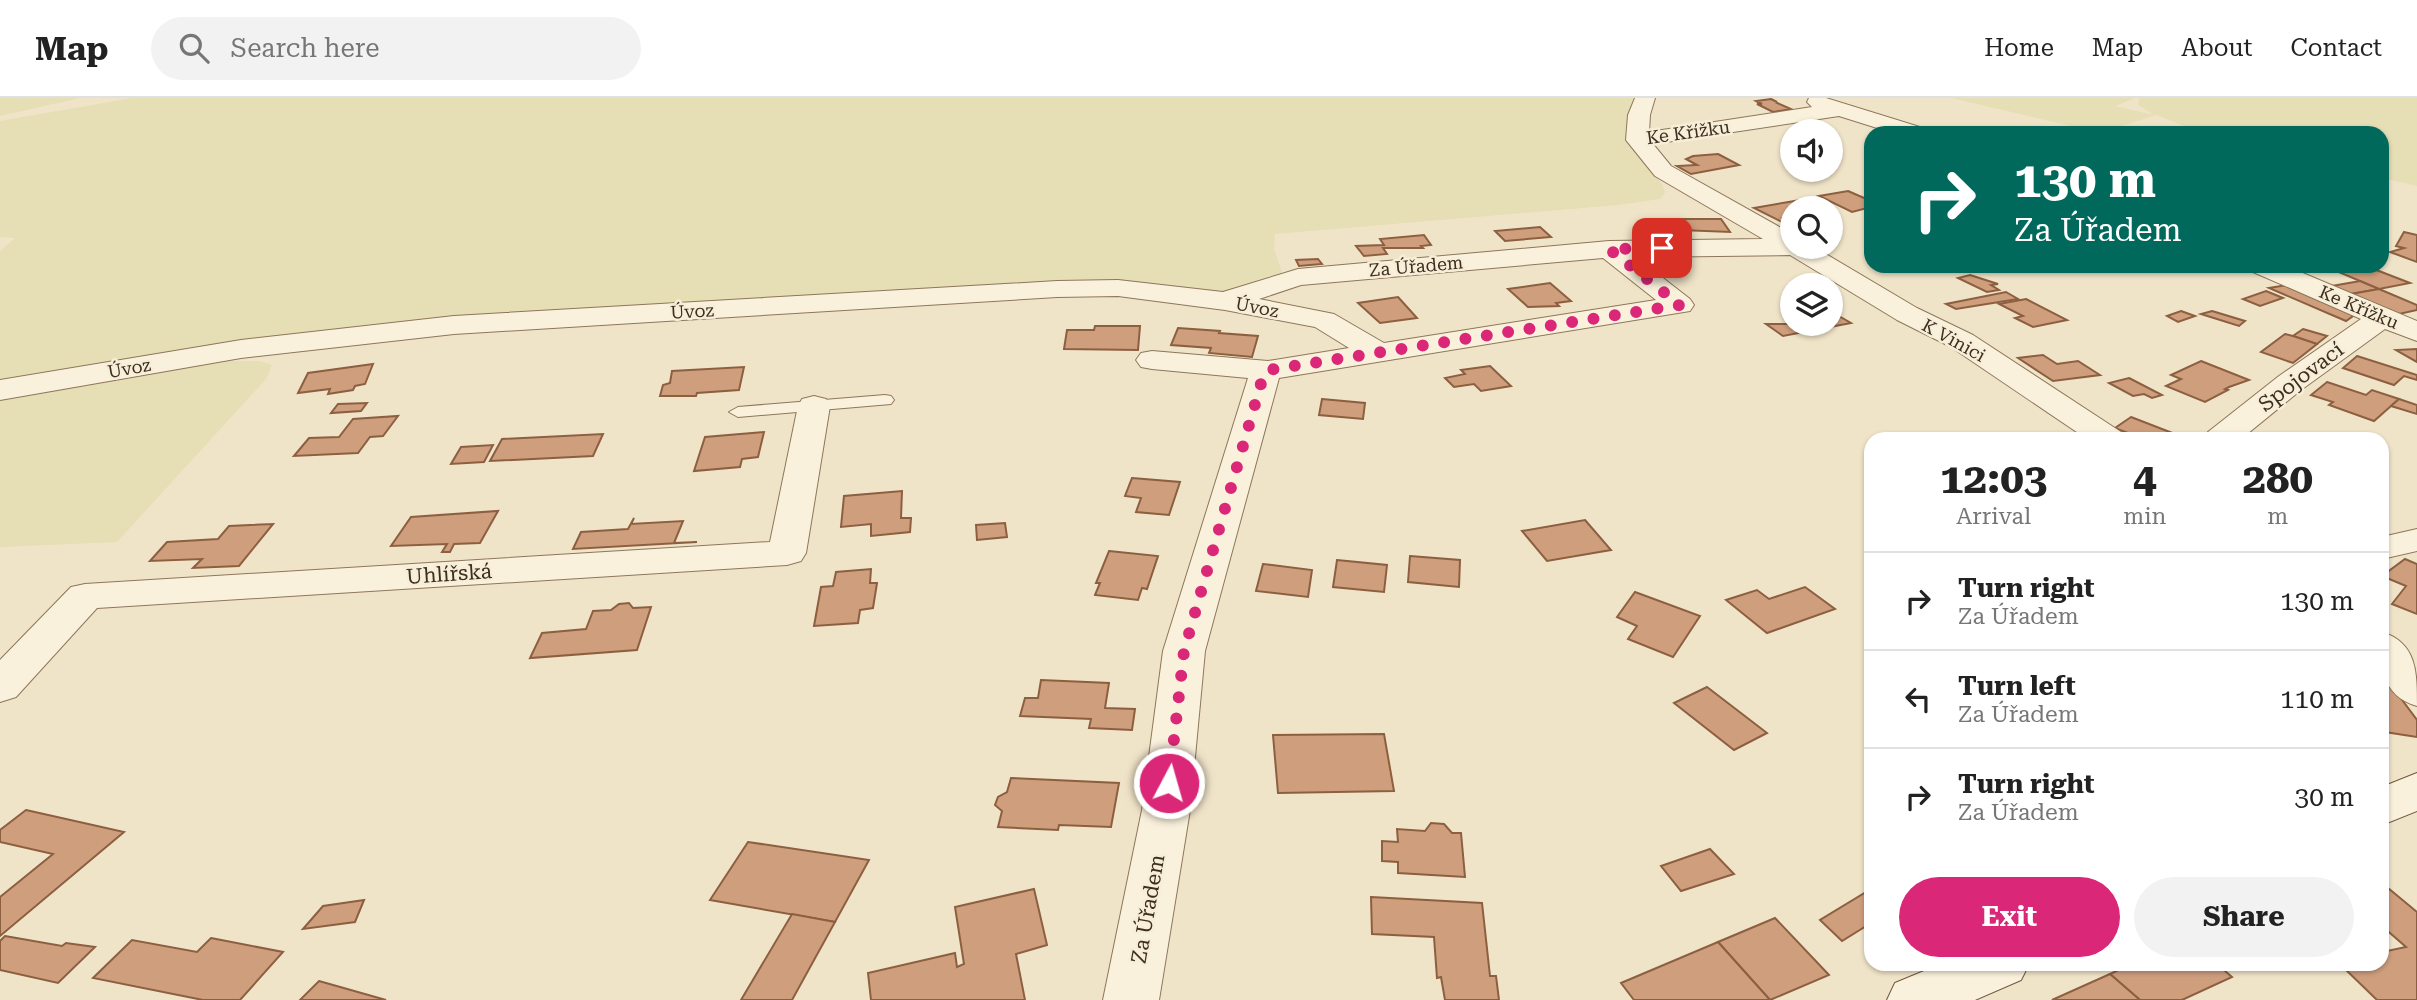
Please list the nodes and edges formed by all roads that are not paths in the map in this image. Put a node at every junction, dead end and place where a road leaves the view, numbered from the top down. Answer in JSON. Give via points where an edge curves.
{"nodes":[{"id":1,"x":1645,"y":98,"type":"edge"},
{"id":2,"x":1805,"y":98,"type":"edge"},
{"id":3,"x":1842,"y":109,"type":"junction"},
{"id":4,"x":1894,"y":126,"type":"edge"},
{"id":5,"x":1637,"y":140,"type":"junction"},
{"id":6,"x":1780,"y":238,"type":"edge"},
{"id":7,"x":1780,"y":246,"type":"edge"},
{"id":8,"x":1609,"y":249,"type":"junction"},
{"id":9,"x":1816,"y":259,"type":"edge"},
{"id":10,"x":2279,"y":273,"type":"edge"},
{"id":11,"x":1226,"y":301,"type":"junction"},
{"id":12,"x":2383,"y":317,"type":"junction"},
{"id":13,"x":2417,"y":332,"type":"edge"},
{"id":14,"x":1378,"y":352,"type":"junction"},
{"id":15,"x":1152,"y":360,"type":"dead end"},
{"id":16,"x":1268,"y":370,"type":"junction"},
{"id":17,"x":0,"y":390,"type":"edge"},
{"id":18,"x":885,"y":400,"type":"dead end"},
{"id":19,"x":814,"y":406,"type":"junction"},
{"id":20,"x":738,"y":412,"type":"dead end"},
{"id":21,"x":2098,"y":432,"type":"edge"},
{"id":22,"x":2229,"y":432,"type":"edge"},
{"id":23,"x":2417,"y":540,"type":"edge"},
{"id":24,"x":2389,"y":546,"type":"edge"},
{"id":25,"x":2389,"y":655,"type":"edge"},
{"id":26,"x":0,"y":687,"type":"edge"},
{"id":27,"x":2417,"y":691,"type":"edge"},
{"id":28,"x":2417,"y":791,"type":"edge"},
{"id":29,"x":2389,"y":804,"type":"edge"},
{"id":30,"x":1985,"y":971,"type":"edge"},
{"id":31,"x":1131,"y":1000,"type":"edge"},
{"id":32,"x":1915,"y":1000,"type":"edge"}],
"edges":[{"from":1,"to":5,"type":"street"},
{"from":2,"to":3,"type":"street","name":"Ke Křížku"},
{"from":3,"to":4,"type":"street","name":"Ke Křížku"},
{"from":3,"to":5,"type":"street","name":"Ke Křížku"},
{"from":5,"to":6,"type":"street","name":"Ke Křížku","via":[[1663,171]]},
{"from":7,"to":8,"type":"street","name":"Za Úřadem"},
{"from":8,"to":11,"type":"street","name":"Za Úřadem","via":[[1298,276]]},
{"from":8,"to":14,"type":"street","via":[[1680,305]]},
{"from":9,"to":21,"type":"street","name":"K Vinici","via":[[1962,341]]},
{"from":10,"to":12,"type":"street","name":"Ke Křížku"},
{"from":11,"to":14,"type":"street","name":"Úvoz","via":[[1324,320]]},
{"from":11,"to":17,"type":"street","name":"Úvoz","via":[[1118,288],[1058,289],[454,325],[242,349]]},
{"from":12,"to":13,"type":"street","name":"Ke Křížku"},
{"from":12,"to":22,"type":"street","name":"Spojovací"},
{"from":14,"to":16,"type":"street"},
{"from":15,"to":16,"type":"street"},
{"from":16,"to":31,"type":"street","name":"Za Úřadem","via":[[1184,651],[1166,810]]},
{"from":18,"to":19,"type":"lane"},
{"from":19,"to":20,"type":"lane"},
{"from":19,"to":26,"type":"street","name":"Uhlířská","via":[[788,553],[85,596]]},
{"from":23,"to":24,"type":"street"},
{"from":25,"to":27,"type":"street"},
{"from":28,"to":29,"type":"street"},
{"from":30,"to":32,"type":"street"}]}
